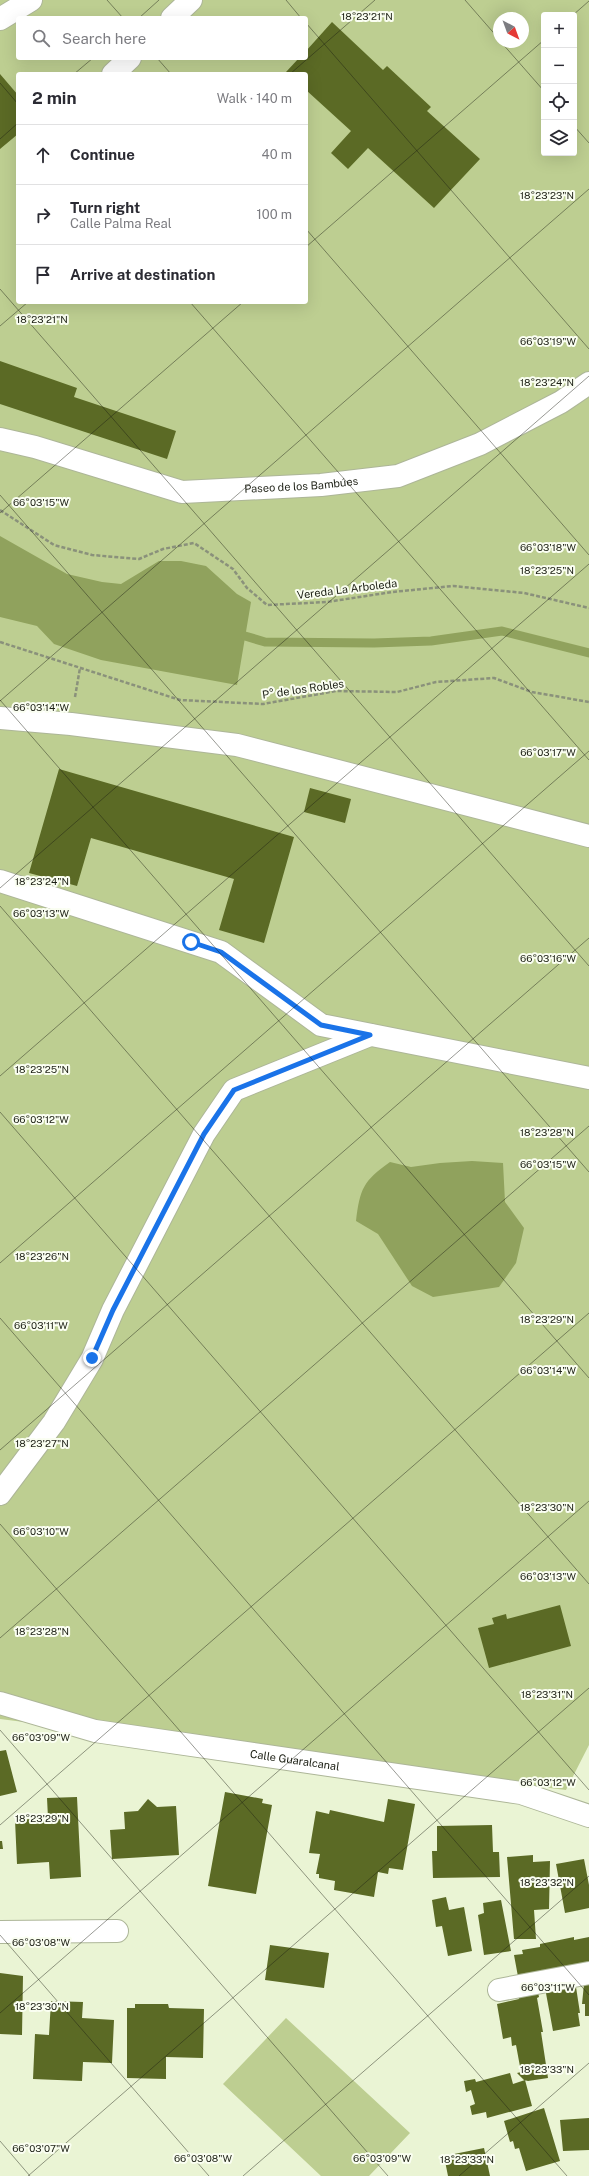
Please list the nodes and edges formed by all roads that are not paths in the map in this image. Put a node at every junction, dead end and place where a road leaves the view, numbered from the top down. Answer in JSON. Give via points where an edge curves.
{"nodes":[{"id":1,"x":31,"y":0,"type":"edge"},
{"id":2,"x":191,"y":0,"type":"edge"},
{"id":3,"x":174,"y":16,"type":"edge"},
{"id":4,"x":0,"y":19,"type":"edge"},
{"id":5,"x":128,"y":60,"type":"edge"},
{"id":6,"x":114,"y":72,"type":"edge"},
{"id":7,"x":589,"y":383,"type":"edge"},
{"id":8,"x":0,"y":439,"type":"edge"},
{"id":9,"x":0,"y":718,"type":"edge"},
{"id":10,"x":589,"y":836,"type":"edge"},
{"id":11,"x":0,"y":881,"type":"edge"},
{"id":12,"x":370,"y":1035,"type":"junction"},
{"id":13,"x":589,"y":1078,"type":"edge"},
{"id":14,"x":0,"y":1494,"type":"edge"},
{"id":15,"x":0,"y":1703,"type":"edge"},
{"id":16,"x":589,"y":1816,"type":"edge"},
{"id":17,"x":117,"y":1931,"type":"dead end"},
{"id":18,"x":0,"y":1932,"type":"edge"},
{"id":19,"x":589,"y":1973,"type":"edge"},
{"id":20,"x":499,"y":1990,"type":"dead end"}],
"edges":[{"from":1,"to":4,"type":"street"},
{"from":2,"to":3,"type":"street"},
{"from":5,"to":6,"type":"street"},
{"from":7,"to":8,"type":"street","name":"Paseo de los Bambúes","via":[[561,402],[480,444],[398,476],[321,485],[182,492],[35,447]]},
{"from":9,"to":10,"type":"street","via":[[238,745]]},
{"from":11,"to":12,"type":"street","via":[[221,952],[321,1025]]},
{"from":12,"to":13,"type":"street"},
{"from":12,"to":14,"type":"street","via":[[234,1090],[204,1134],[113,1310],[92,1358],[54,1422]]},
{"from":15,"to":16,"type":"street","name":"Calle Guaralcanal","via":[[95,1731],[521,1793]]},
{"from":17,"to":18,"type":"street"},
{"from":19,"to":20,"type":"street"}]}
